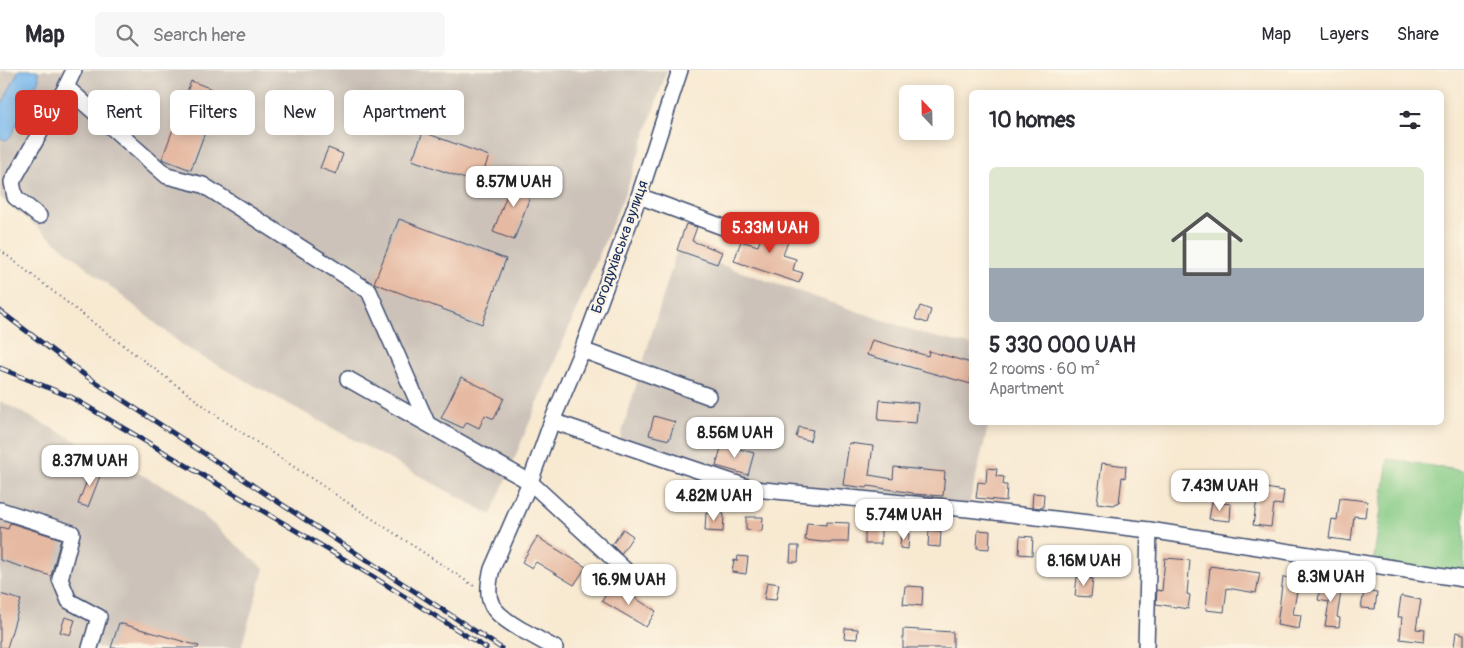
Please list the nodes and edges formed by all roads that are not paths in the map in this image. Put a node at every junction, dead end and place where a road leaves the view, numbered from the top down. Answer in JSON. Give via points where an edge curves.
{"nodes":[{"id":1,"x":74,"y":70,"type":"edge"},
{"id":2,"x":680,"y":70,"type":"edge"},
{"id":3,"x":66,"y":87,"type":"junction"},
{"id":4,"x":639,"y":196,"type":"junction"},
{"id":5,"x":39,"y":216,"type":"dead end"},
{"id":6,"x":731,"y":230,"type":"dead end"},
{"id":7,"x":582,"y":350,"type":"junction"},
{"id":8,"x":348,"y":379,"type":"dead end"},
{"id":9,"x":708,"y":396,"type":"dead end"},
{"id":10,"x":552,"y":421,"type":"junction"},
{"id":11,"x":427,"y":423,"type":"junction"},
{"id":12,"x":530,"y":482,"type":"junction"},
{"id":13,"x":0,"y":510,"type":"edge"},
{"id":14,"x":1149,"y":530,"type":"junction"},
{"id":15,"x":635,"y":579,"type":"dead end"},
{"id":16,"x":1464,"y":579,"type":"edge"},
{"id":17,"x":90,"y":648,"type":"edge"},
{"id":18,"x":554,"y":648,"type":"edge"},
{"id":19,"x":1146,"y":648,"type":"edge"}],
"edges":[{"from":1,"to":3,"type":"street"},
{"from":2,"to":4,"type":"street","name":"Богодухівська вулиця"},
{"from":3,"to":5,"type":"street","via":[[12,182],[15,197]]},
{"from":3,"to":11,"type":"street","via":[[167,176],[203,185],[369,291]]},
{"from":4,"to":6,"type":"street"},
{"from":4,"to":7,"type":"street","name":"Богодухівська вулиця"},
{"from":7,"to":9,"type":"street"},
{"from":7,"to":10,"type":"street","name":"Богодухівська вулиця"},
{"from":8,"to":11,"type":"street"},
{"from":10,"to":12,"type":"street","name":"Богодухівська вулиця"},
{"from":10,"to":14,"type":"street","via":[[753,489]]},
{"from":11,"to":12,"type":"street"},
{"from":12,"to":15,"type":"street"},
{"from":12,"to":18,"type":"street","name":"Богодухівська вулиця","via":[[492,569],[489,594],[501,618]]},
{"from":13,"to":17,"type":"street","via":[[72,532],[60,580],[69,601],[99,617]]},
{"from":14,"to":16,"type":"street"},
{"from":14,"to":19,"type":"street"}]}
